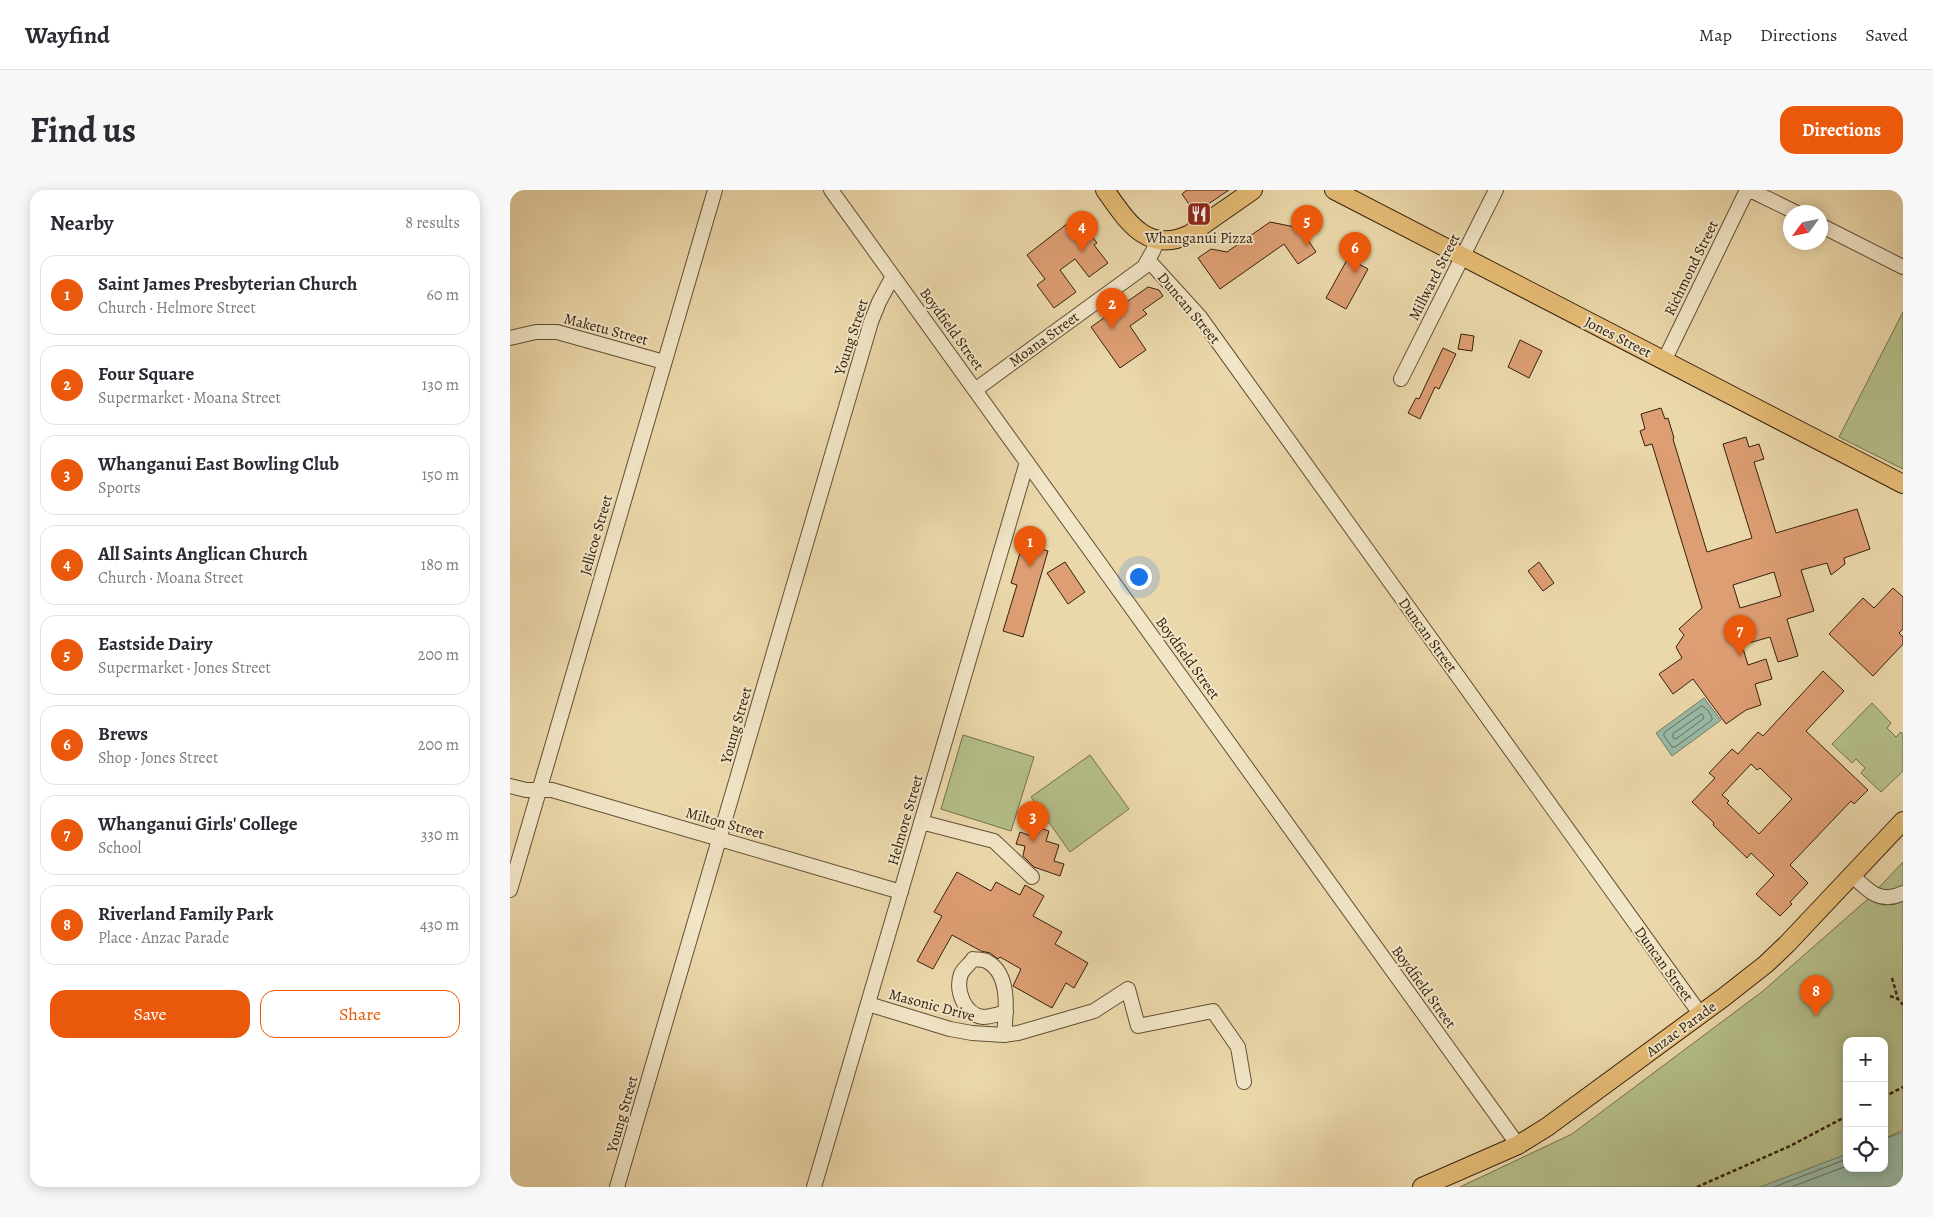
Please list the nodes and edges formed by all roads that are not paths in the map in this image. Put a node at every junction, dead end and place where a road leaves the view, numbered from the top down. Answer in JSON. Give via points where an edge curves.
{"nodes":[{"id":1,"x":714,"y":190,"type":"edge"},
{"id":2,"x":831,"y":190,"type":"edge"},
{"id":3,"x":1105,"y":190,"type":"edge"},
{"id":4,"x":1253,"y":190,"type":"edge"},
{"id":5,"x":1334,"y":190,"type":"edge"},
{"id":6,"x":1496,"y":190,"type":"edge"},
{"id":7,"x":1749,"y":190,"type":"edge"},
{"id":8,"x":1783,"y":206,"type":"edge"},
{"id":9,"x":1828,"y":229,"type":"edge"},
{"id":10,"x":1157,"y":240,"type":"junction"},
{"id":11,"x":1462,"y":258,"type":"junction"},
{"id":12,"x":1148,"y":261,"type":"junction"},
{"id":13,"x":1903,"y":267,"type":"edge"},
{"id":14,"x":894,"y":276,"type":"junction"},
{"id":15,"x":510,"y":338,"type":"edge"},
{"id":16,"x":1664,"y":361,"type":"junction"},
{"id":17,"x":664,"y":362,"type":"junction"},
{"id":18,"x":1401,"y":379,"type":"dead end"},
{"id":19,"x":975,"y":390,"type":"junction"},
{"id":20,"x":1027,"y":462,"type":"junction"},
{"id":21,"x":1903,"y":484,"type":"edge"},
{"id":22,"x":510,"y":786,"type":"edge"},
{"id":23,"x":539,"y":790,"type":"junction"},
{"id":24,"x":1903,"y":821,"type":"edge"},
{"id":25,"x":921,"y":822,"type":"junction"},
{"id":26,"x":720,"y":838,"type":"junction"},
{"id":27,"x":1852,"y":875,"type":"junction"},
{"id":28,"x":1032,"y":877,"type":"dead end"},
{"id":29,"x":510,"y":890,"type":"edge"},
{"id":30,"x":901,"y":892,"type":"junction"},
{"id":31,"x":1903,"y":893,"type":"edge"},
{"id":32,"x":868,"y":1004,"type":"junction"},
{"id":33,"x":1006,"y":1012,"type":"dead end"},
{"id":34,"x":1701,"y":1014,"type":"junction"},
{"id":35,"x":1004,"y":1035,"type":"junction"},
{"id":36,"x":1244,"y":1082,"type":"dead end"},
{"id":37,"x":1518,"y":1145,"type":"junction"},
{"id":38,"x":618,"y":1187,"type":"edge"},
{"id":39,"x":814,"y":1187,"type":"edge"},
{"id":40,"x":1422,"y":1187,"type":"edge"}],
"edges":[{"from":1,"to":17,"type":"street","name":"Jellicoe Street"},
{"from":2,"to":14,"type":"street","name":"Boydfield Street"},
{"from":3,"to":10,"type":"main road","via":[[1131,224]]},
{"from":4,"to":10,"type":"main road","via":[[1190,234],[1175,240]]},
{"from":5,"to":11,"type":"main road","name":"Jones Street"},
{"from":6,"to":11,"type":"street","name":"Millward Street"},
{"from":7,"to":8,"type":"street"},
{"from":7,"to":16,"type":"street","name":"Richmond Street"},
{"from":9,"to":13,"type":"street"},
{"from":10,"to":12,"type":"street","name":"Moana Street"},
{"from":11,"to":16,"type":"main road","name":"Jones Street"},
{"from":11,"to":18,"type":"street","name":"Millward Street"},
{"from":12,"to":19,"type":"street","name":"Moana Street"},
{"from":12,"to":34,"type":"street","name":"Duncan Street","via":[[1200,317]]},
{"from":14,"to":19,"type":"street","name":"Boydfield Street"},
{"from":14,"to":26,"type":"street","name":"Young Street","via":[[871,322]]},
{"from":15,"to":17,"type":"street","name":"Maketu Street","via":[[536,332],[557,332]]},
{"from":16,"to":21,"type":"main road","name":"Jones Street"},
{"from":17,"to":23,"type":"street","name":"Jellicoe Street"},
{"from":19,"to":20,"type":"street","name":"Boydfield Street"},
{"from":20,"to":25,"type":"street","name":"Helmore Street"},
{"from":20,"to":37,"type":"street","name":"Boydfield Street"},
{"from":22,"to":23,"type":"street","name":"Milton Street"},
{"from":23,"to":26,"type":"street","name":"Milton Street","via":[[552,790]]},
{"from":23,"to":29,"type":"street","name":"Jellicoe Street"},
{"from":24,"to":27,"type":"main road","name":"Anzac Parade"},
{"from":25,"to":28,"type":"street","via":[[994,841]]},
{"from":25,"to":30,"type":"street","name":"Helmore Street"},
{"from":26,"to":30,"type":"street","name":"Milton Street"},
{"from":26,"to":38,"type":"street","name":"Young Street"},
{"from":27,"to":31,"type":"street","via":[[1868,892],[1879,897],[1891,898]]},
{"from":27,"to":34,"type":"main road","name":"Anzac Parade","via":[[1773,957]]},
{"from":30,"to":32,"type":"street","name":"Helmore Street"},
{"from":32,"to":35,"type":"street","name":"Masonic Drive","via":[[950,1029],[972,1034]]},
{"from":32,"to":39,"type":"street","name":"Helmore Street"},
{"from":33,"to":35,"type":"street"},
{"from":34,"to":37,"type":"main road","name":"Anzac Parade","via":[[1574,1108]]},
{"from":35,"to":36,"type":"street","name":"Masonic Drive","via":[[1094,1011],[1128,989],[1138,1026],[1213,1011],[1238,1047]]},
{"from":37,"to":40,"type":"main road","name":"Anzac Parade"}]}
